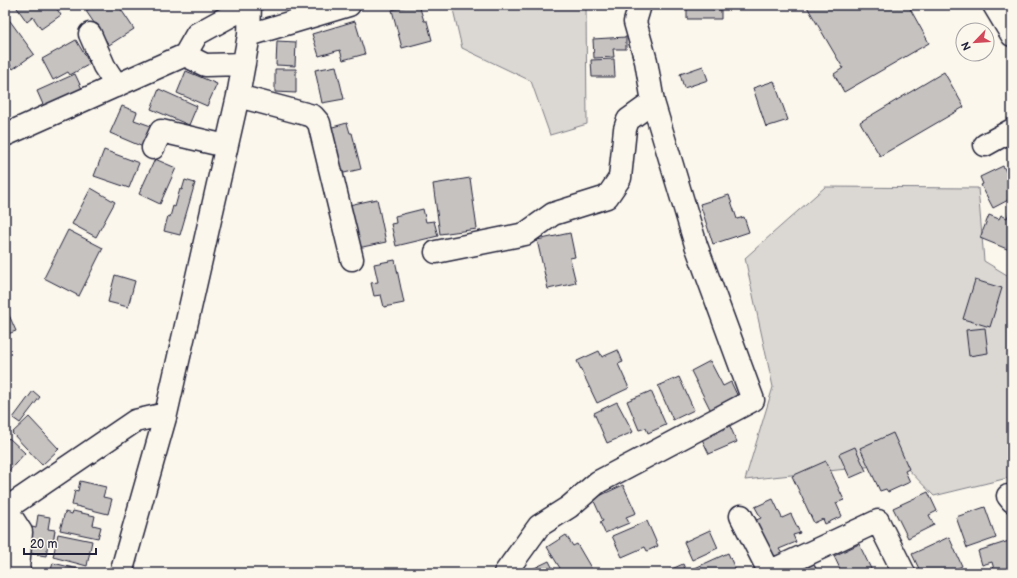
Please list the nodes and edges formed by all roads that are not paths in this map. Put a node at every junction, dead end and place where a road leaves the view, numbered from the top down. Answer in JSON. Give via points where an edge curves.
{"nodes":[{"id":1,"x":250,"y":5,"type":"edge"},
{"id":2,"x":349,"y":5,"type":"edge"},
{"id":3,"x":640,"y":5,"type":"edge"},
{"id":4,"x":994,"y":5,"type":"edge"},
{"id":5,"x":90,"y":34,"type":"dead end"},
{"id":6,"x":249,"y":35,"type":"junction"},
{"id":7,"x":1012,"y":35,"type":"edge"},
{"id":8,"x":185,"y":55,"type":"junction"},
{"id":9,"x":244,"y":64,"type":"junction"},
{"id":10,"x":116,"y":86,"type":"junction"},
{"id":11,"x":238,"y":96,"type":"junction"},
{"id":12,"x":653,"y":102,"type":"junction"},
{"id":13,"x":1012,"y":130,"type":"edge"},
{"id":14,"x":5,"y":135,"type":"edge"},
{"id":15,"x":985,"y":145,"type":"dead end"},
{"id":16,"x":226,"y":146,"type":"junction"},
{"id":17,"x":153,"y":148,"type":"dead end"},
{"id":18,"x":436,"y":252,"type":"dead end"},
{"id":19,"x":352,"y":259,"type":"dead end"},
{"id":20,"x":166,"y":414,"type":"junction"},
{"id":21,"x":6,"y":508,"type":"edge"},
{"id":22,"x":741,"y":516,"type":"dead end"},
{"id":23,"x":769,"y":572,"type":"edge"},
{"id":24,"x":20,"y":573,"type":"edge"},
{"id":25,"x":121,"y":573,"type":"edge"},
{"id":26,"x":504,"y":573,"type":"edge"},
{"id":27,"x":904,"y":573,"type":"edge"}],
"edges":[{"from":1,"to":6,"type":"street"},
{"from":1,"to":8,"type":"street","via":[[197,34]]},
{"from":2,"to":6,"type":"street"},
{"from":3,"to":12,"type":"street","via":[[635,22],[646,61]]},
{"from":4,"to":7,"type":"street"},
{"from":5,"to":10,"type":"street"},
{"from":6,"to":9,"type":"street"},
{"from":8,"to":9,"type":"street","via":[[205,66]]},
{"from":8,"to":10,"type":"street"},
{"from":9,"to":11,"type":"street"},
{"from":10,"to":14,"type":"street"},
{"from":11,"to":16,"type":"street"},
{"from":11,"to":19,"type":"street","via":[[313,116],[319,123]]},
{"from":12,"to":18,"type":"street","via":[[628,120],[624,129],[620,178],[607,197],[553,214],[525,234]]},
{"from":12,"to":26,"type":"street","via":[[696,245],[753,400],[598,482],[569,507],[539,526]]},
{"from":13,"to":15,"type":"street"},
{"from":16,"to":17,"type":"street","via":[[161,131]]},
{"from":16,"to":20,"type":"street"},
{"from":20,"to":21,"type":"street","via":[[135,421]]},
{"from":20,"to":25,"type":"street"},
{"from":21,"to":24,"type":"street","via":[[21,532],[18,569]]},
{"from":22,"to":23,"type":"street"},
{"from":23,"to":27,"type":"street","via":[[878,521]]}]}
